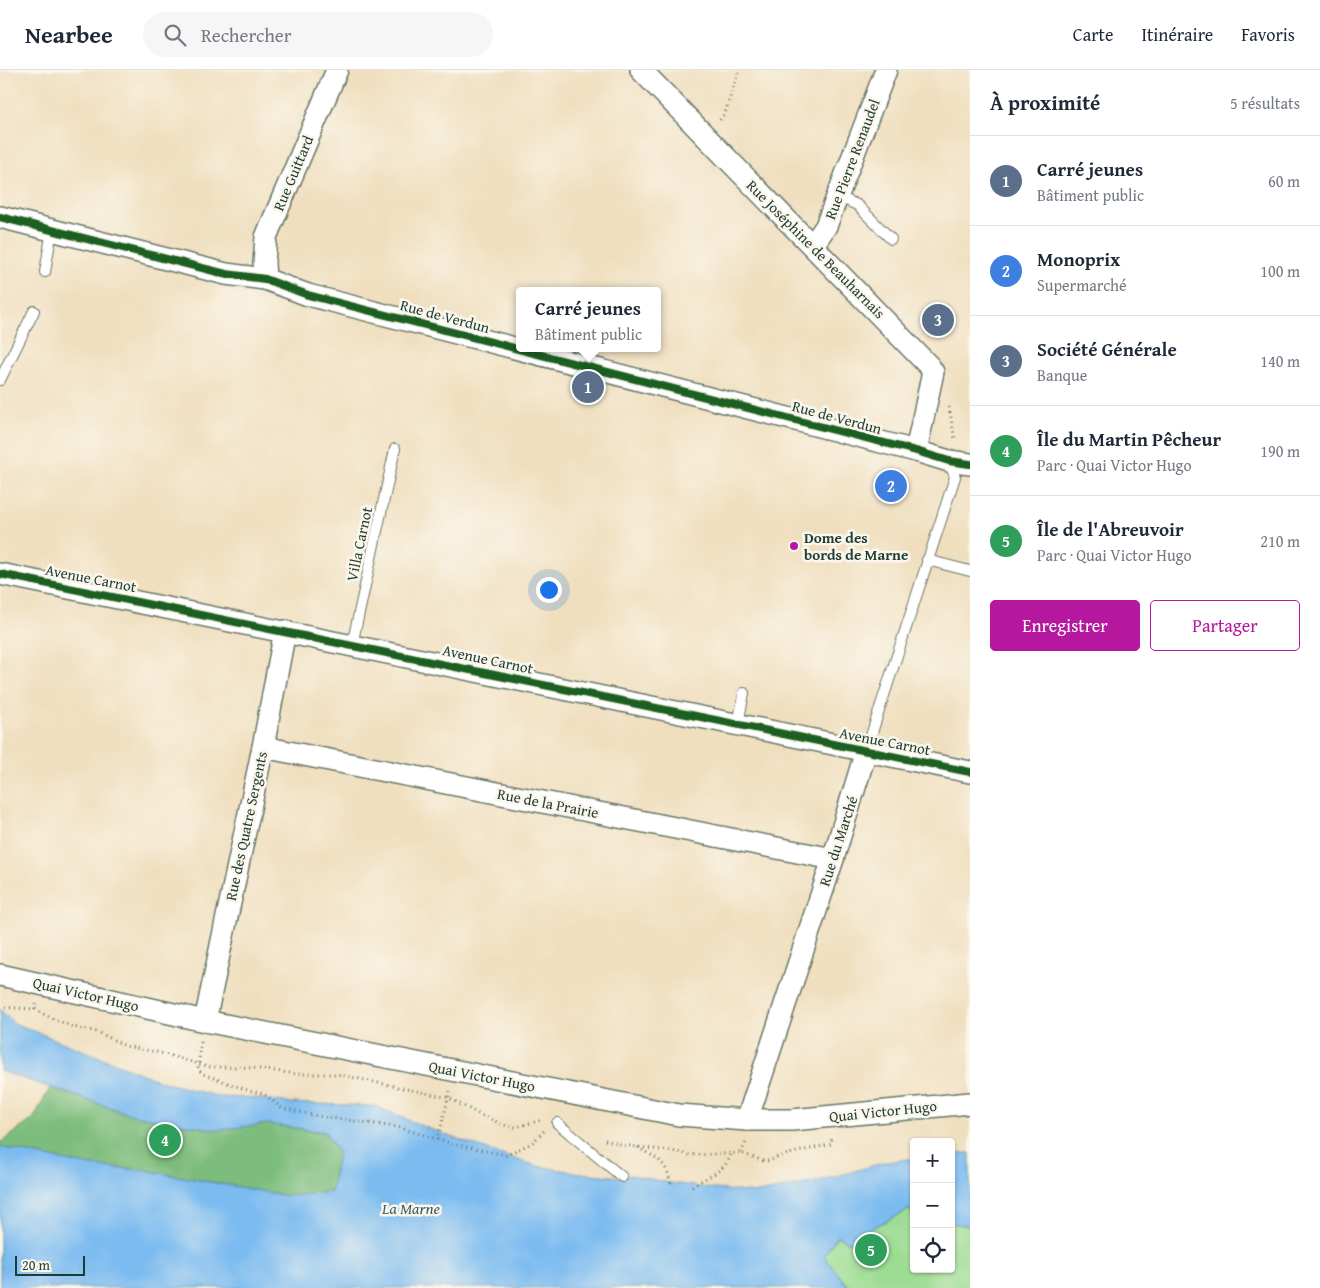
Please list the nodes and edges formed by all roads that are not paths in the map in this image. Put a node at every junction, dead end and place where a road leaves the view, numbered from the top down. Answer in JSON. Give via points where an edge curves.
{"nodes":[{"id":1,"x":337,"y":70,"type":"edge"},
{"id":2,"x":641,"y":70,"type":"edge"},
{"id":3,"x":886,"y":70,"type":"edge"},
{"id":4,"x":837,"y":196,"type":"junction"},
{"id":5,"x":0,"y":216,"type":"edge"},
{"id":6,"x":52,"y":230,"type":"junction"},
{"id":7,"x":891,"y":239,"type":"dead end"},
{"id":8,"x":813,"y":246,"type":"junction"},
{"id":9,"x":45,"y":272,"type":"dead end"},
{"id":10,"x":265,"y":279,"type":"junction"},
{"id":11,"x":34,"y":311,"type":"dead end"},
{"id":12,"x":516,"y":348,"type":"edge"},
{"id":13,"x":530,"y":352,"type":"edge"},
{"id":14,"x":0,"y":380,"type":"edge"},
{"id":15,"x":395,"y":449,"type":"dead end"},
{"id":16,"x":916,"y":451,"type":"junction"},
{"id":17,"x":963,"y":463,"type":"edge"},
{"id":18,"x":927,"y":560,"type":"junction"},
{"id":19,"x":970,"y":571,"type":"edge"},
{"id":20,"x":0,"y":574,"type":"edge"},
{"id":21,"x":285,"y":631,"type":"junction"},
{"id":22,"x":352,"y":645,"type":"junction"},
{"id":23,"x":744,"y":692,"type":"dead end"},
{"id":24,"x":731,"y":723,"type":"junction"},
{"id":25,"x":263,"y":747,"type":"junction"},
{"id":26,"x":866,"y":750,"type":"junction"},
{"id":27,"x":970,"y":772,"type":"edge"},
{"id":28,"x":833,"y":859,"type":"junction"},
{"id":29,"x":0,"y":975,"type":"edge"},
{"id":30,"x":203,"y":1030,"type":"junction"},
{"id":31,"x":970,"y":1103,"type":"edge"},
{"id":32,"x":557,"y":1123,"type":"road end"},
{"id":33,"x":747,"y":1130,"type":"junction"},
{"id":34,"x":622,"y":1177,"type":"dead end"}],
"edges":[{"from":1,"to":10,"type":"street","name":"Rue Guittard","via":[[266,237]]},
{"from":2,"to":8,"type":"street","name":"Rue Joséphine de Beauharnais"},
{"from":3,"to":4,"type":"street","name":"Rue Pierre Renaudel"},
{"from":4,"to":7,"type":"lane","via":[[857,205]]},
{"from":4,"to":8,"type":"street","name":"Rue Pierre Renaudel","via":[[826,226]]},
{"from":5,"to":6,"type":"street","name":"Rue de Verdun"},
{"from":6,"to":9,"type":"lane"},
{"from":6,"to":10,"type":"street","name":"Rue de Verdun","via":[[226,274]]},
{"from":8,"to":16,"type":"street","name":"Rue Joséphine de Beauharnais","via":[[932,372]]},
{"from":10,"to":12,"type":"street","name":"Rue de Verdun","via":[[308,295]]},
{"from":11,"to":14,"type":"lane"},
{"from":13,"to":16,"type":"street","name":"Rue de Verdun"},
{"from":15,"to":22,"type":"lane","name":"Villa Carnot"},
{"from":16,"to":17,"type":"street","name":"Rue de Verdun"},
{"from":17,"to":18,"type":"lane","name":"Rue du Marché","via":[[955,477]]},
{"from":18,"to":19,"type":"lane"},
{"from":18,"to":26,"type":"lane","name":"Rue du Marché"},
{"from":20,"to":21,"type":"street","name":"Avenue Carnot"},
{"from":21,"to":22,"type":"street","name":"Avenue Carnot"},
{"from":21,"to":25,"type":"street","name":"Rue des Quatre Sergents"},
{"from":22,"to":24,"type":"street","name":"Avenue Carnot"},
{"from":23,"to":24,"type":"lane"},
{"from":24,"to":26,"type":"street","name":"Avenue Carnot"},
{"from":25,"to":28,"type":"street","name":"Rue de la Prairie"},
{"from":25,"to":30,"type":"street","name":"Rue des Quatre Sergents"},
{"from":26,"to":27,"type":"street","name":"Avenue Carnot"},
{"from":26,"to":28,"type":"street","name":"Rue du Marché"},
{"from":28,"to":33,"type":"street","name":"Rue du Marché"},
{"from":29,"to":30,"type":"street","name":"Quai Victor Hugo"},
{"from":30,"to":33,"type":"street","name":"Quai Victor Hugo","via":[[680,1115]]},
{"from":31,"to":33,"type":"street","name":"Quai Victor Hugo","via":[[792,1120]]},
{"from":32,"to":34,"type":"lane"}]}
